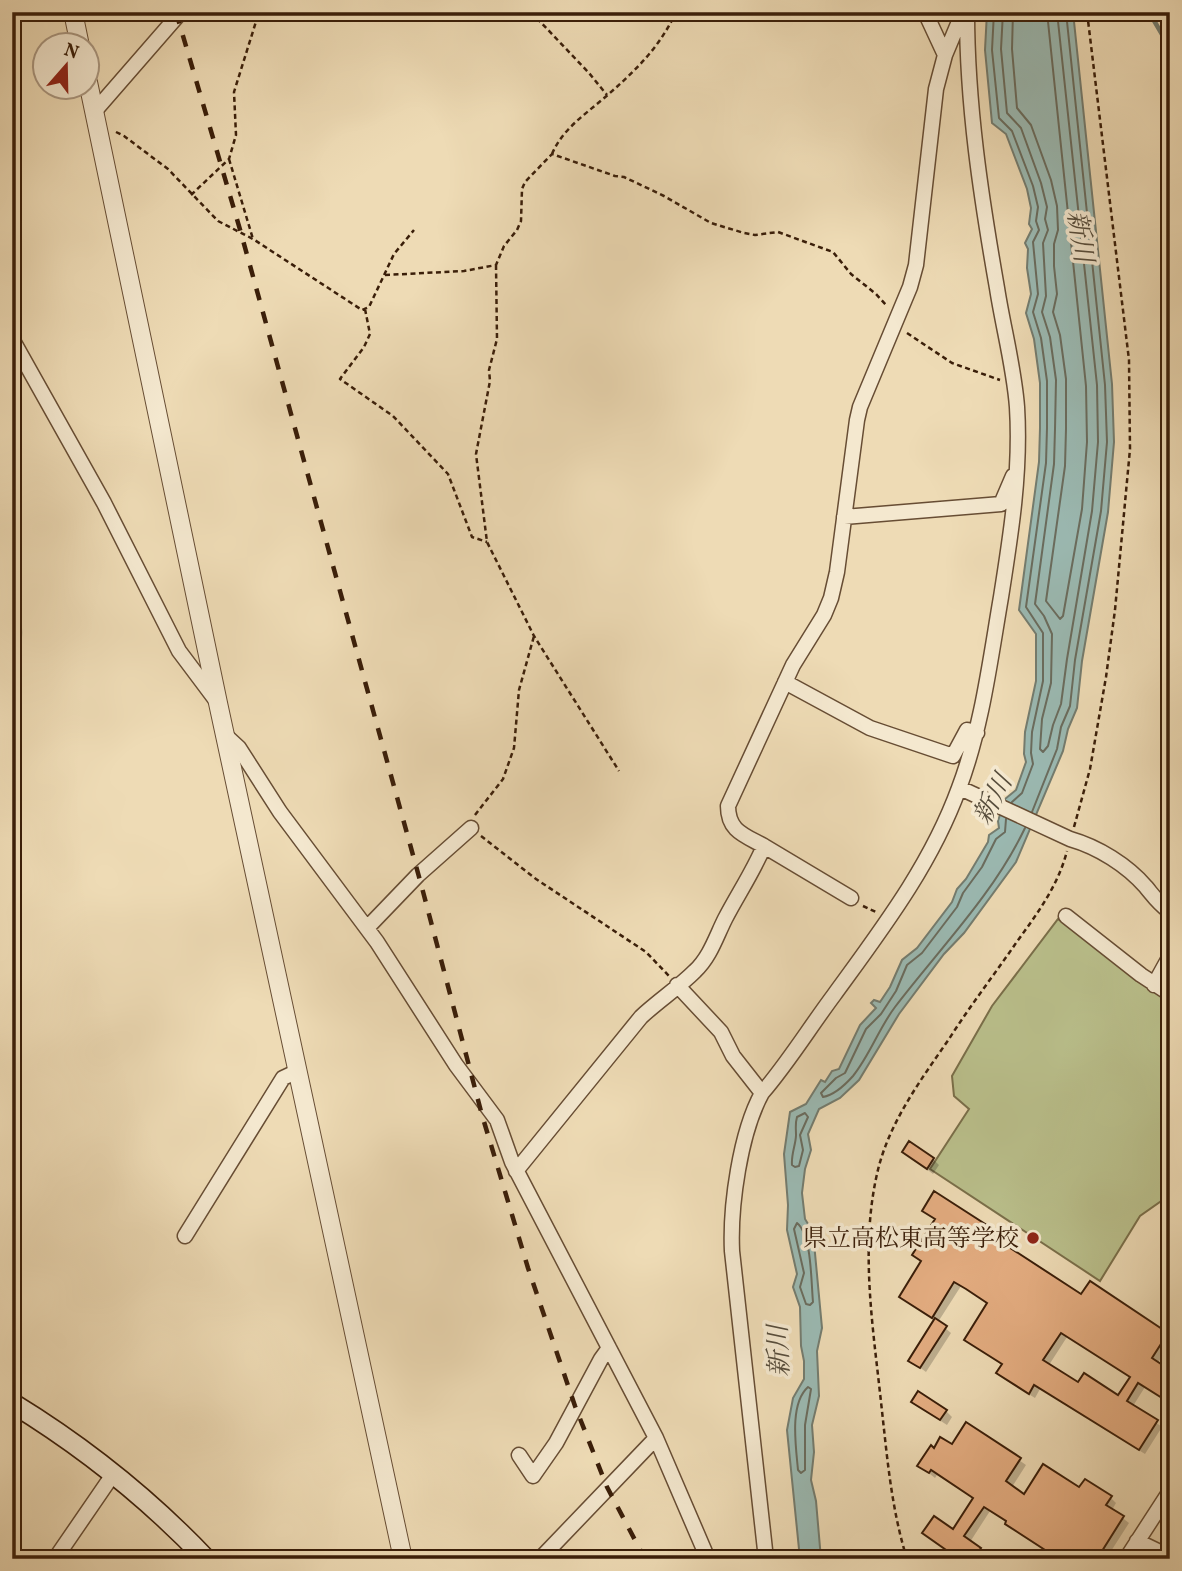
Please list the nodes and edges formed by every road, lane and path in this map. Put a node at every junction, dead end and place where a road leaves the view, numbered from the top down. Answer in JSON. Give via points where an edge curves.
{"nodes":[{"id":1,"x":73,"y":12,"type":"edge"},
{"id":2,"x":181,"y":12,"type":"edge"},
{"id":3,"x":259,"y":12,"type":"edge"},
{"id":4,"x":531,"y":12,"type":"edge"},
{"id":5,"x":676,"y":12,"type":"edge"},
{"id":6,"x":925,"y":12,"type":"edge"},
{"id":7,"x":965,"y":12,"type":"edge"},
{"id":8,"x":1087,"y":12,"type":"edge"},
{"id":9,"x":77,"y":32,"type":"edge"},
{"id":10,"x":945,"y":55,"type":"junction"},
{"id":11,"x":607,"y":96,"type":"junction"},
{"id":12,"x":92,"y":102,"type":"edge"},
{"id":13,"x":95,"y":118,"type":"junction"},
{"id":14,"x":552,"y":154,"type":"junction"},
{"id":15,"x":229,"y":159,"type":"junction"},
{"id":16,"x":191,"y":195,"type":"junction"},
{"id":17,"x":414,"y":230,"type":"dead end"},
{"id":18,"x":253,"y":239,"type":"junction"},
{"id":19,"x":496,"y":265,"type":"junction"},
{"id":20,"x":386,"y":275,"type":"junction"},
{"id":21,"x":365,"y":309,"type":"junction"},
{"id":22,"x":897,"y":318,"type":"junction"},
{"id":23,"x":12,"y":338,"type":"edge"},
{"id":24,"x":1014,"y":383,"type":"junction"},
{"id":25,"x":1017,"y":466,"type":"junction"},
{"id":26,"x":844,"y":517,"type":"junction"},
{"id":27,"x":487,"y":542,"type":"junction"},
{"id":28,"x":534,"y":636,"type":"junction"},
{"id":29,"x":785,"y":682,"type":"junction"},
{"id":30,"x":218,"y":703,"type":"junction"},
{"id":31,"x":977,"y":733,"type":"junction"},
{"id":32,"x":226,"y":736,"type":"junction"},
{"id":33,"x":619,"y":771,"type":"dead end"},
{"id":34,"x":960,"y":788,"type":"junction"},
{"id":35,"x":471,"y":828,"type":"junction"},
{"id":36,"x":1070,"y":839,"type":"junction"},
{"id":37,"x":764,"y":846,"type":"junction"},
{"id":38,"x":850,"y":898,"type":"joint"},
{"id":39,"x":880,"y":910,"type":"dead end"},
{"id":40,"x":1170,"y":912,"type":"edge"},
{"id":41,"x":1066,"y":916,"type":"dead end"},
{"id":42,"x":367,"y":928,"type":"junction"},
{"id":43,"x":1170,"y":956,"type":"edge"},
{"id":44,"x":677,"y":985,"type":"junction"},
{"id":45,"x":1154,"y":985,"type":"junction"},
{"id":46,"x":1170,"y":994,"type":"edge"},
{"id":47,"x":298,"y":1071,"type":"junction"},
{"id":48,"x":762,"y":1093,"type":"junction"},
{"id":49,"x":516,"y":1171,"type":"junction"},
{"id":50,"x":185,"y":1236,"type":"dead end"},
{"id":51,"x":609,"y":1348,"type":"junction"},
{"id":52,"x":12,"y":1403,"type":"edge"},
{"id":53,"x":656,"y":1438,"type":"junction"},
{"id":54,"x":519,"y":1455,"type":"dead end"},
{"id":55,"x":114,"y":1473,"type":"junction"},
{"id":56,"x":1170,"y":1491,"type":"edge"},
{"id":57,"x":1137,"y":1541,"type":"junction"},
{"id":58,"x":1170,"y":1558,"type":"edge"},
{"id":59,"x":55,"y":1559,"type":"edge"},
{"id":60,"x":206,"y":1559,"type":"edge"},
{"id":61,"x":403,"y":1559,"type":"edge"},
{"id":62,"x":540,"y":1559,"type":"edge"},
{"id":63,"x":708,"y":1559,"type":"edge"},
{"id":64,"x":766,"y":1559,"type":"edge"},
{"id":65,"x":907,"y":1559,"type":"edge"},
{"id":66,"x":1126,"y":1559,"type":"edge"}],
"edges":[{"from":1,"to":9,"type":"street"},
{"from":2,"to":13,"type":"street"},
{"from":3,"to":15,"type":"path","via":[[234,92],[236,135]]},
{"from":4,"to":11,"type":"path"},
{"from":5,"to":11,"type":"path","via":[[655,50]]},
{"from":6,"to":10,"type":"street"},
{"from":7,"to":10,"type":"street"},
{"from":7,"to":24,"type":"street","via":[[984,211]]},
{"from":8,"to":36,"type":"path","via":[[1129,360],[1130,449],[1106,677],[1090,769]]},
{"from":10,"to":22,"type":"street","via":[[936,89],[916,265]]},
{"from":11,"to":14,"type":"path","via":[[565,131]]},
{"from":12,"to":13,"type":"street"},
{"from":13,"to":16,"type":"path","via":[[168,169]]},
{"from":13,"to":30,"type":"street"},
{"from":14,"to":19,"type":"path","via":[[525,182],[521,221]]},
{"from":14,"to":22,"type":"path","via":[[624,177],[711,223],[744,233],[778,232],[834,252]]},
{"from":15,"to":16,"type":"path"},
{"from":15,"to":18,"type":"path"},
{"from":16,"to":18,"type":"path","via":[[218,221]]},
{"from":17,"to":20,"type":"path","via":[[394,254]]},
{"from":18,"to":21,"type":"path"},
{"from":19,"to":20,"type":"path"},
{"from":19,"to":27,"type":"path","via":[[497,339],[476,454]]},
{"from":20,"to":21,"type":"path"},
{"from":21,"to":27,"type":"path","via":[[370,334],[340,379],[393,416],[439,464],[448,474],[472,537]]},
{"from":22,"to":24,"type":"path","via":[[902,330],[952,363]]},
{"from":22,"to":26,"type":"street","via":[[860,407]]},
{"from":23,"to":30,"type":"street","via":[[179,651]]},
{"from":24,"to":25,"type":"street"},
{"from":25,"to":26,"type":"street","via":[[1001,504]]},
{"from":25,"to":31,"type":"street","via":[[1006,565]]},
{"from":26,"to":29,"type":"street","via":[[831,598]]},
{"from":27,"to":28,"type":"path"},
{"from":28,"to":33,"type":"path"},
{"from":28,"to":35,"type":"path","via":[[519,690],[514,748],[503,779],[471,820]]},
{"from":29,"to":31,"type":"street","via":[[870,728],[953,756],[967,730]]},
{"from":29,"to":37,"type":"street","via":[[728,806],[728,820],[738,832]]},
{"from":30,"to":32,"type":"street"},
{"from":31,"to":34,"type":"street"},
{"from":32,"to":42,"type":"street"},
{"from":32,"to":47,"type":"street"},
{"from":34,"to":36,"type":"street"},
{"from":34,"to":48,"type":"street","via":[[917,878]]},
{"from":35,"to":42,"type":"street"},
{"from":35,"to":44,"type":"path","via":[[536,879],[646,952]]},
{"from":36,"to":40,"type":"street","via":[[1087,844],[1125,868]]},
{"from":36,"to":65,"type":"path","via":[[1050,892],[900,1115],[877,1174],[869,1237],[870,1285],[893,1507]]},
{"from":37,"to":38,"type":"street"},
{"from":37,"to":44,"type":"street","via":[[707,956]]},
{"from":38,"to":39,"type":"path","via":[[871,911]]},
{"from":41,"to":45,"type":"street"},
{"from":42,"to":49,"type":"street","via":[[497,1120]]},
{"from":43,"to":45,"type":"street"},
{"from":44,"to":48,"type":"street","via":[[721,1032]]},
{"from":44,"to":49,"type":"street","via":[[641,1017]]},
{"from":45,"to":46,"type":"street"},
{"from":47,"to":50,"type":"street","via":[[283,1078]]},
{"from":47,"to":61,"type":"street"},
{"from":48,"to":64,"type":"street","via":[[740,1164],[731,1226]]},
{"from":49,"to":51,"type":"street"},
{"from":51,"to":53,"type":"street"},
{"from":51,"to":54,"type":"street","via":[[533,1476]]},
{"from":52,"to":55,"type":"main road"},
{"from":53,"to":62,"type":"street"},
{"from":53,"to":63,"type":"street"},
{"from":55,"to":59,"type":"street"},
{"from":55,"to":60,"type":"main road"},
{"from":56,"to":57,"type":"street"},
{"from":57,"to":58,"type":"street"},
{"from":57,"to":66,"type":"street"}]}
